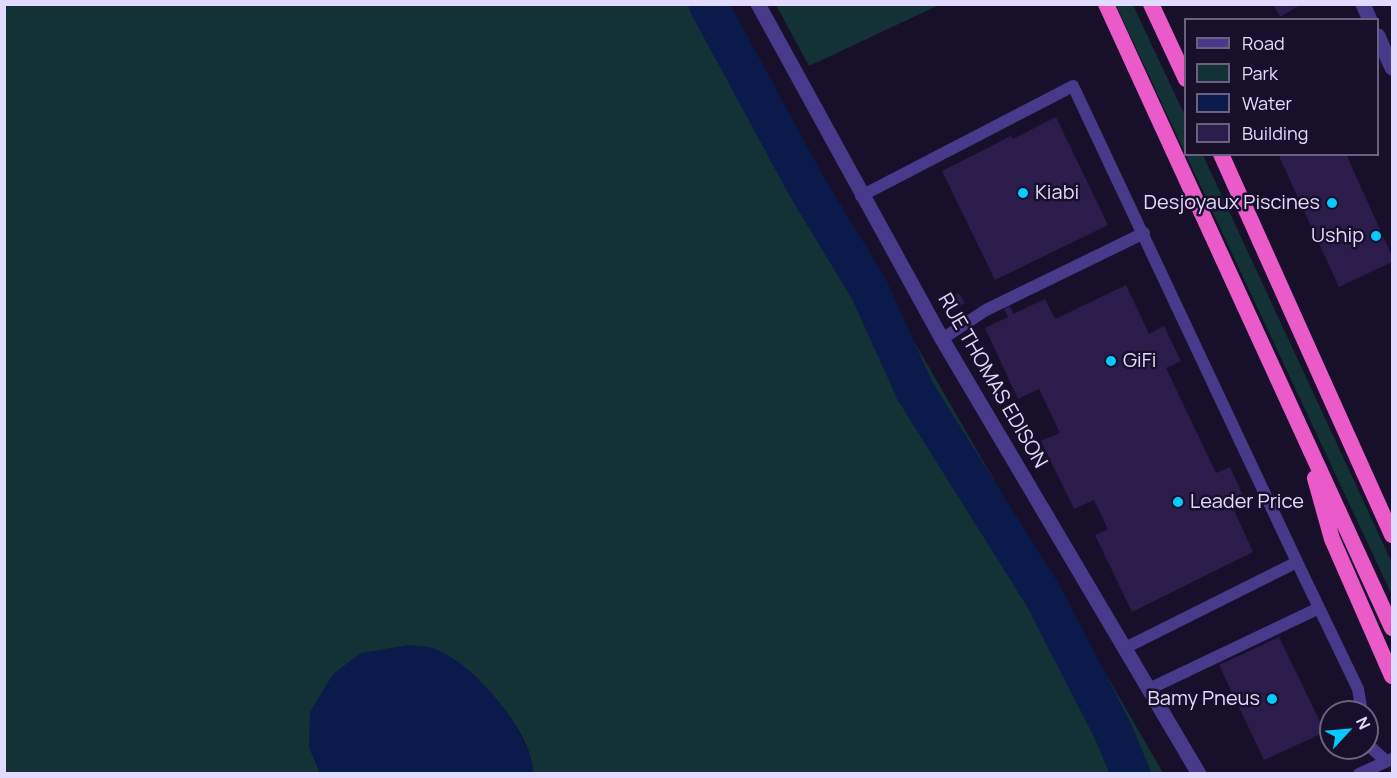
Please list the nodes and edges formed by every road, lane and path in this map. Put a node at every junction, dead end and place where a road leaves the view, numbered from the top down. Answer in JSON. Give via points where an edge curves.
{"nodes":[{"id":1,"x":758,"y":4,"type":"edge"},
{"id":2,"x":1106,"y":4,"type":"edge"},
{"id":3,"x":1151,"y":4,"type":"edge"},
{"id":4,"x":1363,"y":4,"type":"edge"},
{"id":5,"x":1369,"y":18,"type":"edge"},
{"id":6,"x":1379,"y":40,"type":"edge"},
{"id":7,"x":1392,"y":68,"type":"edge"},
{"id":8,"x":1184,"y":77,"type":"edge"},
{"id":9,"x":1222,"y":156,"type":"edge"},
{"id":10,"x":861,"y":196,"type":"junction"},
{"id":11,"x":1144,"y":233,"type":"junction"},
{"id":12,"x":942,"y":339,"type":"junction"},
{"id":13,"x":1301,"y":428,"type":"junction"},
{"id":14,"x":1392,"y":535,"type":"edge"},
{"id":15,"x":1297,"y":562,"type":"junction"},
{"id":16,"x":1319,"y":608,"type":"junction"},
{"id":17,"x":1392,"y":628,"type":"edge"},
{"id":18,"x":1125,"y":648,"type":"junction"},
{"id":19,"x":1392,"y":676,"type":"edge"},
{"id":20,"x":1149,"y":689,"type":"junction"},
{"id":21,"x":1360,"y":700,"type":"edge"},
{"id":22,"x":1389,"y":760,"type":"edge"},
{"id":23,"x":1199,"y":774,"type":"edge"},
{"id":24,"x":1359,"y":774,"type":"edge"}],
"edges":[{"from":1,"to":10,"type":"street","name":"RUE THOMAS EDISON"},
{"from":2,"to":13,"type":"highway"},
{"from":3,"to":8,"type":"highway"},
{"from":4,"to":5,"type":"street"},
{"from":6,"to":7,"type":"street"},
{"from":9,"to":14,"type":"highway"},
{"from":10,"to":11,"type":"lane","via":[[1073,86]]},
{"from":10,"to":12,"type":"street","name":"RUE THOMAS EDISON"},
{"from":11,"to":12,"type":"lane","via":[[986,310]]},
{"from":11,"to":15,"type":"lane"},
{"from":12,"to":18,"type":"street","name":"RUE THOMAS EDISON"},
{"from":13,"to":17,"type":"highway"},
{"from":13,"to":19,"type":"highway","via":[[1332,539]]},
{"from":15,"to":16,"type":"lane"},
{"from":15,"to":18,"type":"lane"},
{"from":16,"to":20,"type":"lane"},
{"from":16,"to":21,"type":"lane"},
{"from":18,"to":20,"type":"street","name":"RUE THOMAS EDISON"},
{"from":20,"to":23,"type":"street","name":"RUE THOMAS EDISON"},
{"from":22,"to":24,"type":"lane"}]}
